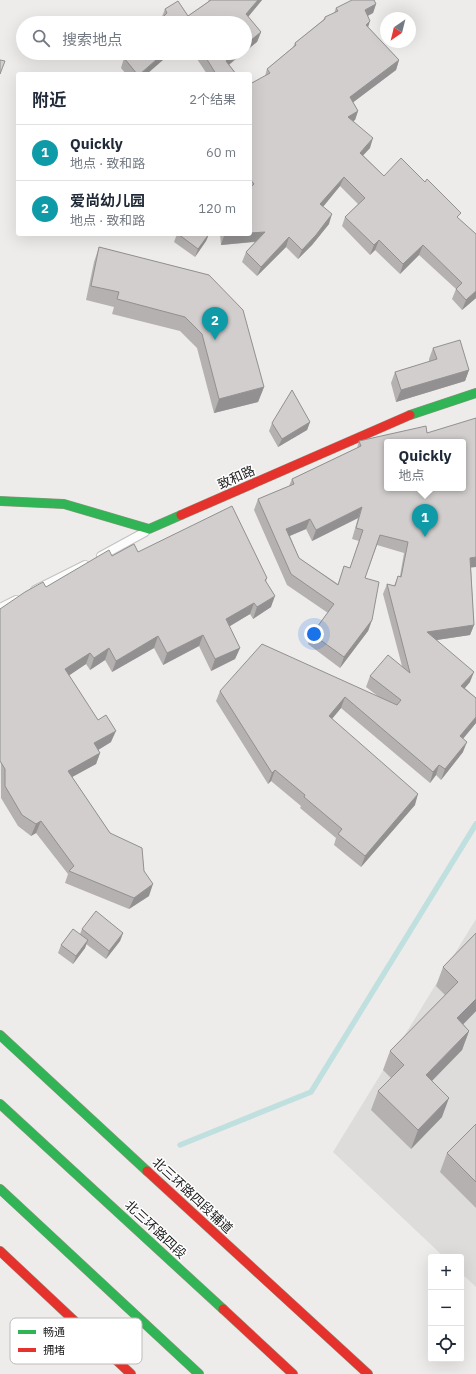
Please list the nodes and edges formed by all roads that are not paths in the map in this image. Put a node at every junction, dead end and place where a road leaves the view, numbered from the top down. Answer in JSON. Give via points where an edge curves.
{"nodes":[{"id":1,"x":476,"y":393,"type":"edge"},
{"id":2,"x":0,"y":501,"type":"edge"},
{"id":3,"x":149,"y":529,"type":"junction"},
{"id":4,"x":0,"y":608,"type":"edge"},
{"id":5,"x":0,"y":1035,"type":"edge"},
{"id":6,"x":0,"y":1104,"type":"edge"},
{"id":7,"x":0,"y":1189,"type":"edge"},
{"id":8,"x":0,"y":1251,"type":"edge"},
{"id":9,"x":72,"y":1318,"type":"edge"},
{"id":10,"x":139,"y":1318,"type":"edge"},
{"id":11,"x":142,"y":1321,"type":"edge"},
{"id":12,"x":123,"y":1366,"type":"joint"},
{"id":13,"x":114,"y":1374,"type":"edge"},
{"id":14,"x":131,"y":1374,"type":"edge"},
{"id":15,"x":199,"y":1374,"type":"edge"},
{"id":16,"x":294,"y":1374,"type":"edge"},
{"id":17,"x":368,"y":1374,"type":"edge"}],
"edges":[{"from":1,"to":3,"type":"main road","name":"致和路","via":[[399,419]]},
{"from":2,"to":3,"type":"main road","via":[[64,504]]},
{"from":3,"to":4,"type":"lane"},
{"from":5,"to":17,"type":"main road","name":"北三环路四段辅道"},
{"from":6,"to":16,"type":"main road","name":"北三环路四段"},
{"from":7,"to":10,"type":"main road"},
{"from":8,"to":9,"type":"main road"},
{"from":11,"to":15,"type":"main road"},
{"from":12,"to":13,"type":"main road"},
{"from":12,"to":14,"type":"main road"}]}
